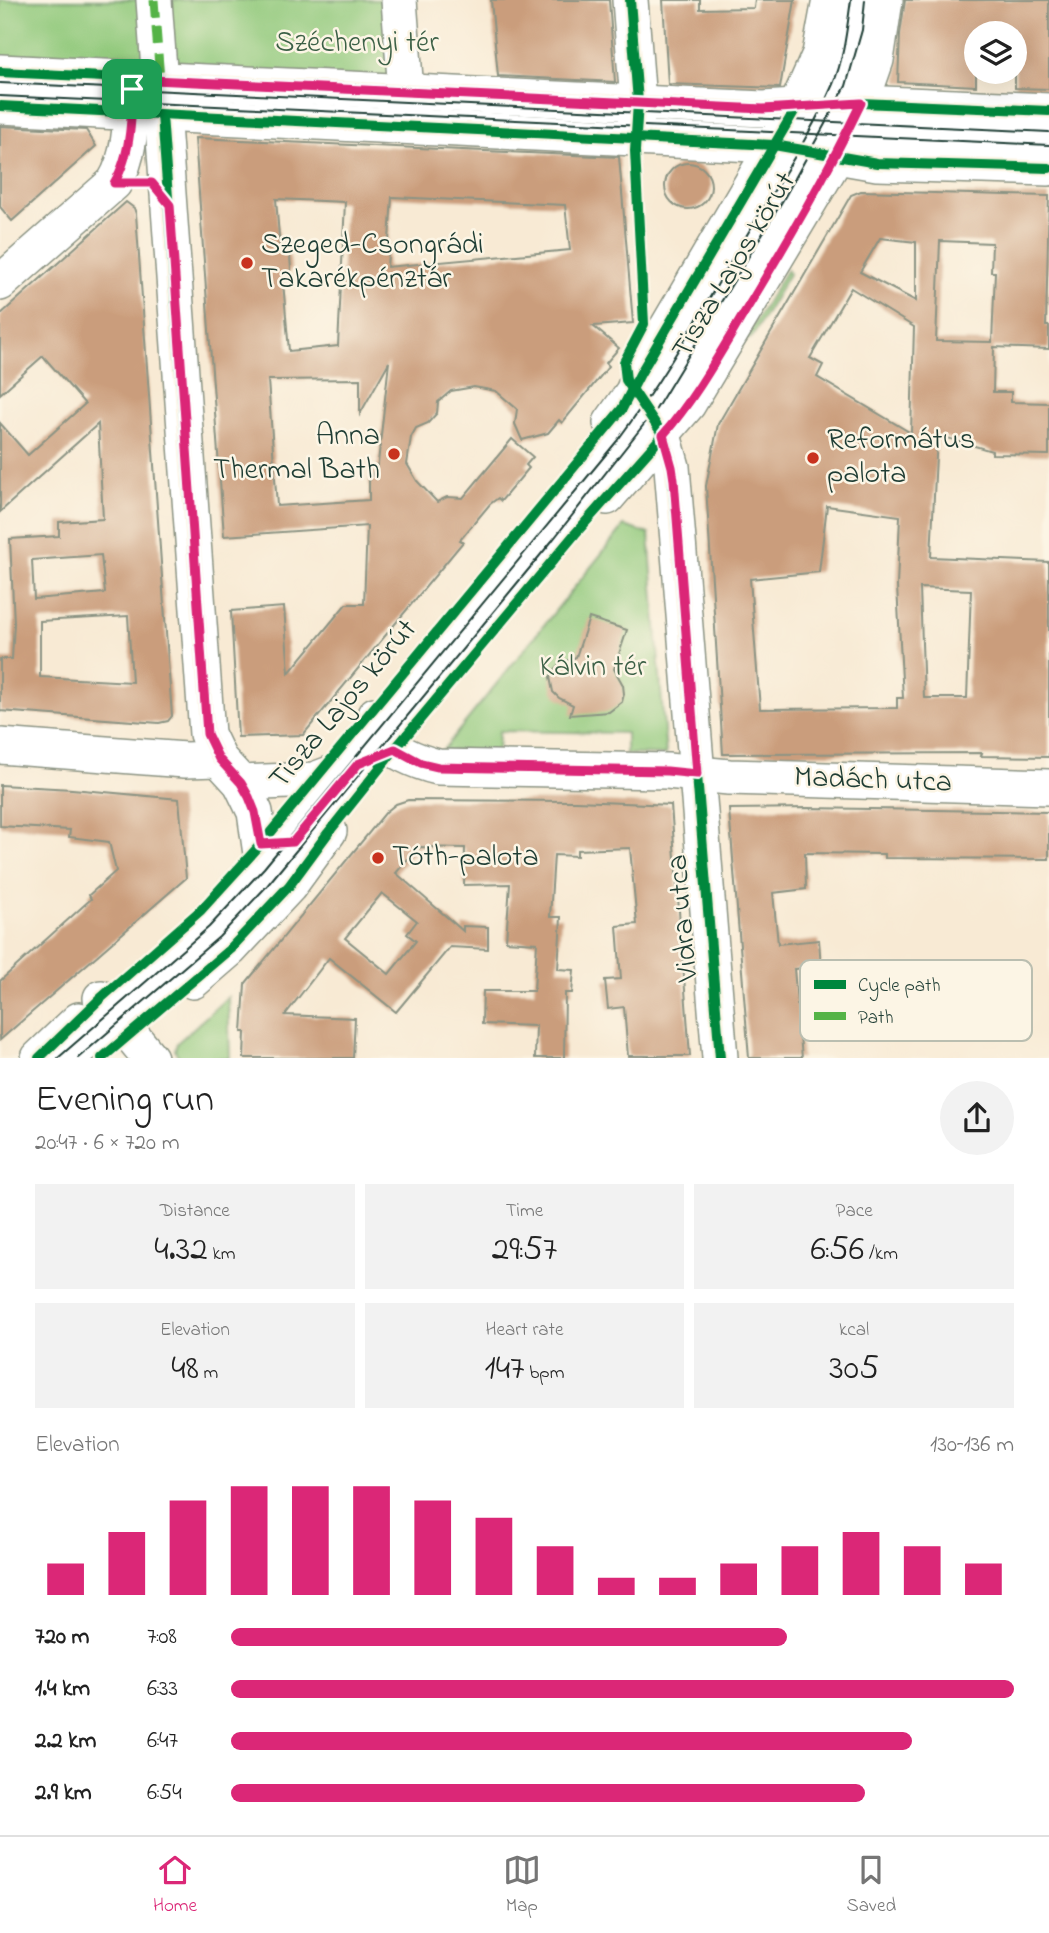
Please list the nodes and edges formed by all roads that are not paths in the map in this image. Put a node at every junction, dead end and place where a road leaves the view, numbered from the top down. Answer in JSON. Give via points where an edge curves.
{"nodes":[{"id":1,"x":154,"y":0,"type":"edge"},
{"id":2,"x":399,"y":0,"type":"edge"},
{"id":3,"x":630,"y":0,"type":"edge"},
{"id":4,"x":830,"y":0,"type":"edge"},
{"id":5,"x":859,"y":0,"type":"edge"},
{"id":6,"x":885,"y":0,"type":"edge"},
{"id":7,"x":0,"y":72,"type":"edge"},
{"id":8,"x":149,"y":97,"type":"junction"},
{"id":9,"x":0,"y":106,"type":"edge"},
{"id":10,"x":405,"y":109,"type":"junction"},
{"id":11,"x":1049,"y":111,"type":"edge"},
{"id":12,"x":637,"y":120,"type":"junction"},
{"id":13,"x":817,"y":128,"type":"junction"},
{"id":14,"x":1049,"y":139,"type":"edge"},
{"id":15,"x":1049,"y":169,"type":"edge"},
{"id":16,"x":114,"y":183,"type":"junction"},
{"id":17,"x":170,"y":205,"type":"junction"},
{"id":18,"x":0,"y":283,"type":"edge"},
{"id":19,"x":648,"y":413,"type":"junction"},
{"id":20,"x":383,"y":731,"type":"junction"},
{"id":21,"x":0,"y":746,"type":"edge"},
{"id":22,"x":358,"y":764,"type":"junction"},
{"id":23,"x":230,"y":771,"type":"junction"},
{"id":24,"x":697,"y":774,"type":"junction"},
{"id":25,"x":314,"y":780,"type":"junction"},
{"id":26,"x":1049,"y":786,"type":"edge"},
{"id":27,"x":328,"y":833,"type":"junction"},
{"id":28,"x":273,"y":854,"type":"junction"},
{"id":29,"x":262,"y":914,"type":"junction"},
{"id":30,"x":125,"y":1027,"type":"edge"},
{"id":31,"x":39,"y":1058,"type":"edge"},
{"id":32,"x":68,"y":1058,"type":"edge"},
{"id":33,"x":102,"y":1058,"type":"edge"},
{"id":34,"x":720,"y":1058,"type":"edge"}],
"edges":[{"from":1,"to":8,"type":"street"},
{"from":2,"to":10,"type":"street"},
{"from":3,"to":12,"type":"street"},
{"from":4,"to":13,"type":"street","name":"Tisza Lajos körút","via":[[820,54]]},
{"from":5,"to":13,"type":"street","name":"Tisza Lajos körút","via":[[840,85]]},
{"from":6,"to":13,"type":"street","name":"Tisza Lajos körút","via":[[876,60]]},
{"from":7,"to":8,"type":"street"},
{"from":8,"to":9,"type":"street"},
{"from":8,"to":10,"type":"street"},
{"from":8,"to":16,"type":"street"},
{"from":8,"to":17,"type":"street"},
{"from":10,"to":12,"type":"street"},
{"from":11,"to":13,"type":"street"},
{"from":12,"to":13,"type":"street","via":[[763,109]]},
{"from":13,"to":14,"type":"street"},
{"from":13,"to":15,"type":"street","via":[[877,163]]},
{"from":13,"to":19,"type":"street","name":"Tisza Lajos körút","via":[[640,374]]},
{"from":13,"to":19,"type":"street","name":"Tisza Lajos körút","via":[[688,404]]},
{"from":16,"to":17,"type":"street","via":[[152,183]]},
{"from":16,"to":18,"type":"street"},
{"from":17,"to":23,"type":"street","via":[[207,734]]},
{"from":19,"to":20,"type":"street","name":"Tisza Lajos körút","via":[[575,534]]},
{"from":19,"to":20,"type":"street","name":"Tisza Lajos körút","via":[[622,409],[551,498]]},
{"from":19,"to":24,"type":"street","via":[[674,480]]},
{"from":20,"to":22,"type":"street","name":"Tisza Lajos körút"},
{"from":20,"to":24,"type":"street","via":[[421,763],[438,767]]},
{"from":20,"to":25,"type":"street","name":"Tisza Lajos körút"},
{"from":20,"to":27,"type":"street","name":"Tisza Lajos körút"},
{"from":21,"to":23,"type":"street","via":[[185,760]]},
{"from":22,"to":25,"type":"street","name":"Tisza Lajos körút"},
{"from":22,"to":28,"type":"street","name":"Tisza Lajos körút"},
{"from":23,"to":25,"type":"street"},
{"from":23,"to":28,"type":"street"},
{"from":24,"to":26,"type":"street","name":"Madách utca"},
{"from":24,"to":34,"type":"street","name":"Vidra utca"},
{"from":25,"to":28,"type":"street","name":"Tisza Lajos körút"},
{"from":27,"to":28,"type":"street"},
{"from":27,"to":29,"type":"street","name":"Tisza Lajos körút"},
{"from":28,"to":29,"type":"street"},
{"from":28,"to":30,"type":"street","name":"Tisza Lajos körút","via":[[201,911]]},
{"from":29,"to":30,"type":"street","name":"Tisza Lajos körút","via":[[230,949]]},
{"from":30,"to":31,"type":"street","name":"Tisza Lajos körút"},
{"from":30,"to":32,"type":"street","name":"Tisza Lajos körút"},
{"from":30,"to":33,"type":"street","name":"Tisza Lajos körút"}]}
